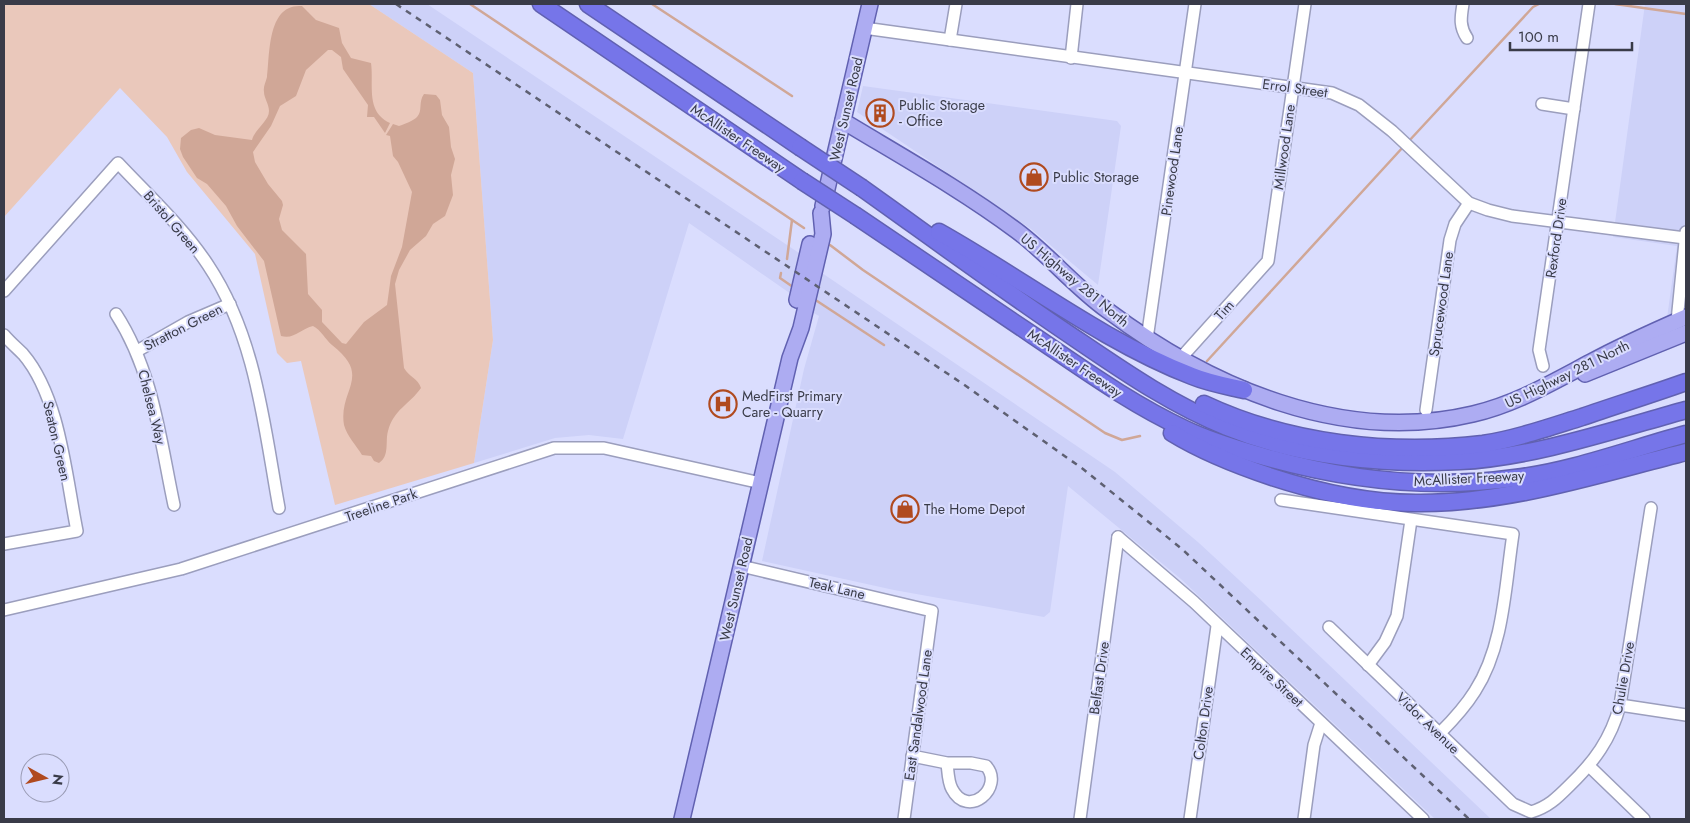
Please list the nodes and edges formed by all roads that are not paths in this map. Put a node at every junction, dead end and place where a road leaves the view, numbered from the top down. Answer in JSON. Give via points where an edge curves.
{"nodes":[{"id":1,"x":541,"y":4,"type":"edge"},
{"id":2,"x":588,"y":4,"type":"edge"},
{"id":3,"x":870,"y":4,"type":"edge"},
{"id":4,"x":956,"y":4,"type":"edge"},
{"id":5,"x":1077,"y":4,"type":"edge"},
{"id":6,"x":1195,"y":4,"type":"edge"},
{"id":7,"x":1305,"y":4,"type":"edge"},
{"id":8,"x":1463,"y":4,"type":"edge"},
{"id":9,"x":1589,"y":8,"type":"edge"},
{"id":10,"x":864,"y":28,"type":"junction"},
{"id":11,"x":1467,"y":38,"type":"dead end"},
{"id":12,"x":950,"y":40,"type":"junction"},
{"id":13,"x":1071,"y":58,"type":"junction"},
{"id":14,"x":1186,"y":74,"type":"junction"},
{"id":15,"x":1293,"y":87,"type":"junction"},
{"id":16,"x":1542,"y":104,"type":"dead end"},
{"id":17,"x":1574,"y":109,"type":"junction"},
{"id":18,"x":843,"y":121,"type":"junction"},
{"id":19,"x":862,"y":188,"type":"junction"},
{"id":20,"x":1468,"y":203,"type":"junction"},
{"id":21,"x":1558,"y":221,"type":"junction"},
{"id":22,"x":1686,"y":234,"type":"edge"},
{"id":23,"x":1268,"y":262,"type":"joint"},
{"id":24,"x":4,"y":291,"type":"edge"},
{"id":25,"x":230,"y":304,"type":"junction"},
{"id":26,"x":116,"y":314,"type":"dead end"},
{"id":27,"x":1045,"y":319,"type":"junction"},
{"id":28,"x":1683,"y":324,"type":"edge"},
{"id":29,"x":4,"y":336,"type":"edge"},
{"id":30,"x":1147,"y":339,"type":"junction"},
{"id":31,"x":137,"y":351,"type":"junction"},
{"id":32,"x":1180,"y":359,"type":"junction"},
{"id":33,"x":1543,"y":366,"type":"dead end"},
{"id":34,"x":1686,"y":382,"type":"edge"},
{"id":35,"x":1116,"y":390,"type":"junction"},
{"id":36,"x":1244,"y":390,"type":"junction"},
{"id":37,"x":1426,"y":410,"type":"dead end"},
{"id":38,"x":1686,"y":410,"type":"edge"},
{"id":39,"x":1686,"y":434,"type":"edge"},
{"id":40,"x":1686,"y":438,"type":"edge"},
{"id":41,"x":1657,"y":442,"type":"junction"},
{"id":42,"x":1686,"y":452,"type":"edge"},
{"id":43,"x":761,"y":483,"type":"junction"},
{"id":44,"x":1281,"y":500,"type":"dead end"},
{"id":45,"x":174,"y":505,"type":"dead end"},
{"id":46,"x":279,"y":508,"type":"dead end"},
{"id":47,"x":1652,"y":508,"type":"dead end"},
{"id":48,"x":1411,"y":520,"type":"junction"},
{"id":49,"x":1118,"y":538,"type":"joint"},
{"id":50,"x":4,"y":544,"type":"edge"},
{"id":51,"x":741,"y":566,"type":"junction"},
{"id":52,"x":4,"y":610,"type":"edge"},
{"id":53,"x":932,"y":611,"type":"joint"},
{"id":54,"x":1216,"y":626,"type":"junction"},
{"id":55,"x":1329,"y":627,"type":"dead end"},
{"id":56,"x":1368,"y":665,"type":"junction"},
{"id":57,"x":1620,"y":705,"type":"junction"},
{"id":58,"x":1686,"y":715,"type":"edge"},
{"id":59,"x":1321,"y":723,"type":"junction"},
{"id":60,"x":1440,"y":733,"type":"junction"},
{"id":61,"x":912,"y":756,"type":"junction"},
{"id":62,"x":947,"y":763,"type":"dead end"},
{"id":63,"x":1589,"y":766,"type":"junction"},
{"id":64,"x":1531,"y":812,"type":"joint"},
{"id":65,"x":1419,"y":817,"type":"edge"},
{"id":66,"x":682,"y":819,"type":"edge"},
{"id":67,"x":904,"y":819,"type":"edge"},
{"id":68,"x":1080,"y":819,"type":"edge"},
{"id":69,"x":1190,"y":819,"type":"edge"},
{"id":70,"x":1304,"y":819,"type":"edge"},
{"id":71,"x":1644,"y":819,"type":"edge"}],
"edges":[{"from":1,"to":35,"type":"highway","name":"McAllister Freeway","bridge":true},
{"from":2,"to":19,"type":"highway","name":"McAllister Freeway","bridge":true},
{"from":3,"to":10,"type":"main road","name":"West Sunset Road"},
{"from":4,"to":12,"type":"street"},
{"from":5,"to":13,"type":"street"},
{"from":6,"to":14,"type":"street","name":"Pinewood Lane"},
{"from":7,"to":15,"type":"street","name":"Millwood Lane"},
{"from":8,"to":11,"type":"street","via":[[1460,20]]},
{"from":9,"to":17,"type":"street","name":"Rexford Drive"},
{"from":10,"to":12,"type":"street","name":"Errol Street"},
{"from":10,"to":18,"type":"main road","name":"West Sunset Road"},
{"from":12,"to":13,"type":"street","name":"Errol Street"},
{"from":13,"to":14,"type":"street","name":"Errol Street"},
{"from":14,"to":15,"type":"street","name":"Errol Street"},
{"from":14,"to":30,"type":"street","name":"Pinewood Lane"},
{"from":15,"to":20,"type":"street","name":"Errol Street","via":[[1344,97],[1360,105],[1416,152]]},
{"from":15,"to":23,"type":"street","name":"Millwood Lane"},
{"from":16,"to":17,"type":"street"},
{"from":17,"to":21,"type":"street","name":"Rexford Drive"},
{"from":18,"to":30,"type":"main road","name":"US Highway 281 North","via":[[951,186],[1018,232],[1105,309]]},
{"from":18,"to":43,"type":"main road","name":"West Sunset Road","via":[[821,214],[823,234]]},
{"from":19,"to":27,"type":"highway","name":"McAllister Freeway"},
{"from":19,"to":36,"type":"highway","via":[[1114,337],[1193,377]]},
{"from":20,"to":21,"type":"street","name":"Errol Street","via":[[1512,216]]},
{"from":20,"to":37,"type":"street","name":"Sprucewood Lane","via":[[1455,224],[1450,240]]},
{"from":21,"to":22,"type":"street","name":"Errol Street"},
{"from":21,"to":33,"type":"street","name":"Rexford Drive","via":[[1539,350]]},
{"from":22,"to":28,"type":"street"},
{"from":23,"to":32,"type":"street","name":"Tim"},
{"from":24,"to":25,"type":"street","name":"Bristol Green","via":[[118,164],[182,230],[209,266]]},
{"from":25,"to":31,"type":"street","name":"Stratton Green","via":[[188,322]]},
{"from":25,"to":46,"type":"street","name":"Bristol Green","via":[[257,387]]},
{"from":26,"to":31,"type":"street","name":"Chelsea Way"},
{"from":27,"to":34,"type":"highway","via":[[1220,412],[1303,437],[1391,448],[1484,444],[1539,431]]},
{"from":27,"to":38,"type":"highway","name":"McAllister Freeway","via":[[1130,376],[1229,428],[1307,451],[1359,460],[1462,462],[1523,452]]},
{"from":28,"to":36,"type":"main road","name":"US Highway 281 North","via":[[1592,361],[1552,384],[1473,414],[1426,421],[1334,417],[1275,402]]},
{"from":29,"to":50,"type":"street","name":"Seaton Green","via":[[24,355],[47,395],[54,415],[77,531]]},
{"from":30,"to":32,"type":"main road","name":"US Highway 281 North"},
{"from":31,"to":45,"type":"street","name":"Chelsea Way","via":[[150,391]]},
{"from":32,"to":36,"type":"main road","name":"US Highway 281 North"},
{"from":35,"to":41,"type":"highway","name":"McAllister Freeway","via":[[1187,431],[1284,463],[1347,477],[1442,482],[1515,478],[1577,465]]},
{"from":35,"to":42,"type":"highway","via":[[1146,417],[1194,446],[1236,465],[1300,486],[1362,499],[1415,503],[1521,493]]},
{"from":39,"to":41,"type":"highway","name":"McAllister Freeway"},
{"from":40,"to":41,"type":"highway"},
{"from":43,"to":51,"type":"main road","name":"West Sunset Road"},
{"from":43,"to":52,"type":"street","name":"Treeline Park","via":[[604,448],[554,448],[181,569]]},
{"from":44,"to":48,"type":"street"},
{"from":47,"to":57,"type":"street","name":"Chulie Drive"},
{"from":48,"to":56,"type":"street","via":[[1397,616],[1385,642]]},
{"from":48,"to":60,"type":"street","via":[[1513,534],[1500,621],[1491,657],[1470,698]]},
{"from":49,"to":54,"type":"street","name":"Empire Street","via":[[1194,602]]},
{"from":49,"to":68,"type":"street","name":"Belfast Drive"},
{"from":51,"to":53,"type":"street","name":"Teak Lane"},
{"from":51,"to":66,"type":"main road","name":"West Sunset Road"},
{"from":53,"to":61,"type":"street","name":"East Sandalwood Lane"},
{"from":54,"to":59,"type":"street","name":"Empire Street"},
{"from":54,"to":69,"type":"street","name":"Colton Drive"},
{"from":55,"to":56,"type":"street","name":"Vidor Avenue"},
{"from":56,"to":60,"type":"street","name":"Vidor Avenue"},
{"from":57,"to":58,"type":"street"},
{"from":57,"to":63,"type":"street","name":"Chulie Drive","via":[[1610,736]]},
{"from":59,"to":65,"type":"street","name":"Empire Street"},
{"from":59,"to":70,"type":"street","via":[[1314,744]]},
{"from":60,"to":64,"type":"street","name":"Vidor Avenue","via":[[1512,804]]},
{"from":61,"to":62,"type":"street"},
{"from":61,"to":67,"type":"street","name":"East Sandalwood Lane"},
{"from":63,"to":64,"type":"street","name":"Chulie Drive","via":[[1551,804]]},
{"from":63,"to":71,"type":"street"}]}
